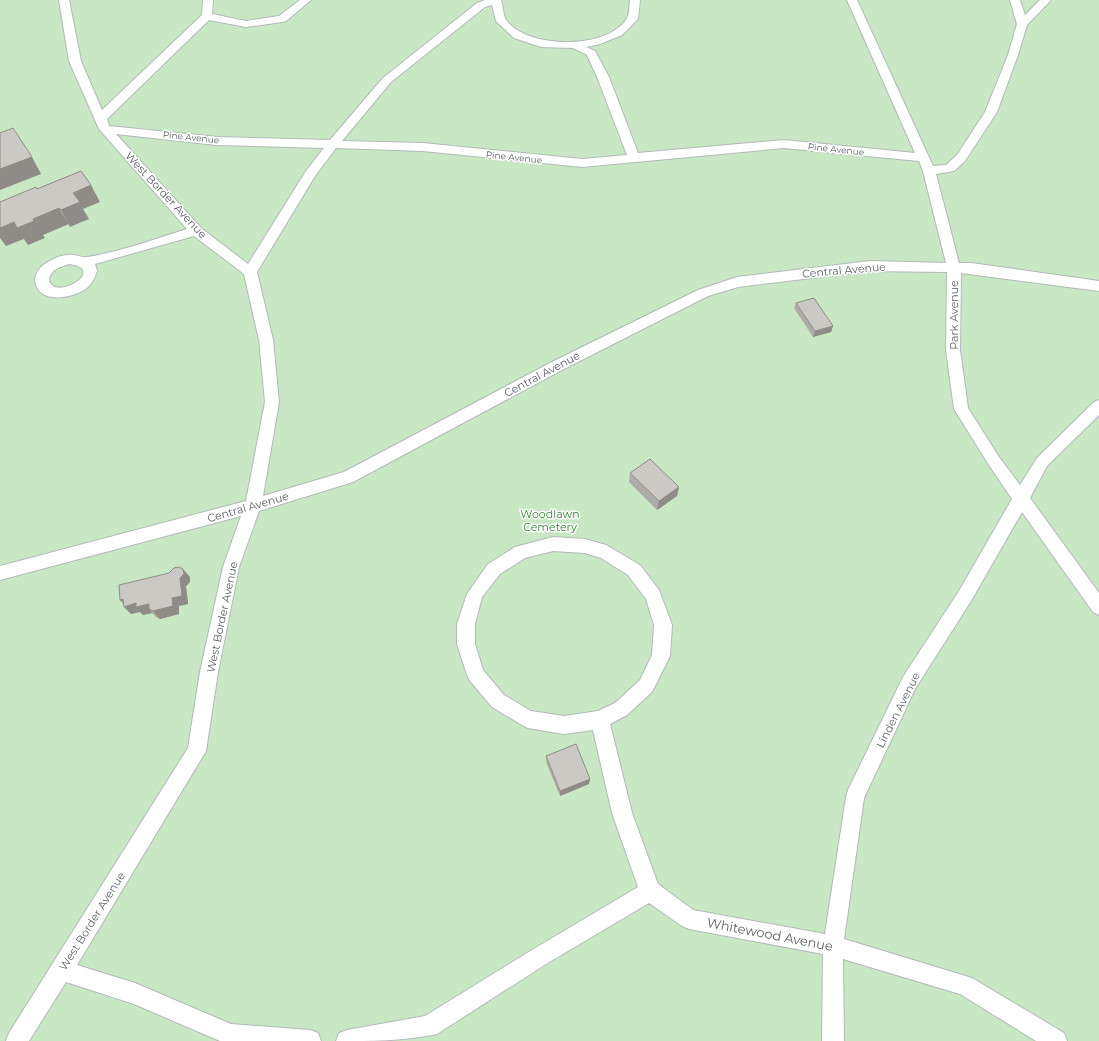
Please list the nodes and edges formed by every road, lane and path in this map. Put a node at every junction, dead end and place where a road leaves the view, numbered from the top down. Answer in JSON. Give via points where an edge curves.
{"nodes":[{"id":1,"x":64,"y":0,"type":"edge"},
{"id":2,"x":208,"y":0,"type":"edge"},
{"id":3,"x":306,"y":0,"type":"edge"},
{"id":4,"x":496,"y":0,"type":"edge"},
{"id":5,"x":636,"y":0,"type":"edge"},
{"id":6,"x":852,"y":0,"type":"edge"},
{"id":7,"x":1015,"y":0,"type":"edge"},
{"id":8,"x":1046,"y":0,"type":"edge"},
{"id":9,"x":208,"y":16,"type":"junction"},
{"id":10,"x":1022,"y":24,"type":"junction"},
{"id":11,"x":576,"y":46,"type":"junction"},
{"id":12,"x":102,"y":124,"type":"junction"},
{"id":13,"x":332,"y":145,"type":"junction"},
{"id":14,"x":634,"y":158,"type":"junction"},
{"id":15,"x":923,"y":158,"type":"junction"},
{"id":16,"x":929,"y":171,"type":"junction"},
{"id":17,"x":196,"y":231,"type":"junction"},
{"id":18,"x":85,"y":262,"type":"dead end"},
{"id":19,"x":954,"y":268,"type":"junction"},
{"id":20,"x":250,"y":272,"type":"junction"},
{"id":21,"x":1099,"y":286,"type":"edge"},
{"id":22,"x":1099,"y":406,"type":"edge"},
{"id":23,"x":1021,"y":498,"type":"junction"},
{"id":24,"x":254,"y":506,"type":"junction"},
{"id":25,"x":0,"y":573,"type":"edge"},
{"id":26,"x":1099,"y":607,"type":"edge"},
{"id":27,"x":600,"y":720,"type":"junction"},
{"id":28,"x":650,"y":891,"type":"junction"},
{"id":29,"x":833,"y":946,"type":"junction"},
{"id":30,"x":61,"y":970,"type":"junction"},
{"id":31,"x":392,"y":1037,"type":"edge"},
{"id":32,"x":17,"y":1041,"type":"edge"},
{"id":33,"x":310,"y":1041,"type":"edge"},
{"id":34,"x":347,"y":1041,"type":"edge"},
{"id":35,"x":833,"y":1041,"type":"edge"},
{"id":36,"x":1056,"y":1041,"type":"edge"}],
"edges":[{"from":1,"to":12,"type":"lane","name":"West Border Avenue","via":[[75,61]]},
{"from":2,"to":9,"type":"lane"},
{"from":3,"to":9,"type":"lane","via":[[282,19],[246,24]]},
{"from":4,"to":11,"type":"lane","via":[[496,10],[502,24],[517,35],[551,45]]},
{"from":4,"to":13,"type":"lane","via":[[481,5],[387,80]]},
{"from":5,"to":11,"type":"lane","via":[[636,15],[626,28],[600,42]]},
{"from":6,"to":15,"type":"lane","name":"Park Avenue"},
{"from":7,"to":10,"type":"lane"},
{"from":8,"to":10,"type":"lane"},
{"from":9,"to":12,"type":"lane"},
{"from":10,"to":16,"type":"lane","via":[[991,112],[960,158],[950,168]]},
{"from":11,"to":14,"type":"lane","via":[[591,53],[603,77]]},
{"from":12,"to":13,"type":"lane","name":"Pine Avenue","via":[[217,141]]},
{"from":12,"to":17,"type":"lane","name":"West Border Avenue"},
{"from":13,"to":14,"type":"lane","name":"Pine Avenue","via":[[423,146],[582,163]]},
{"from":13,"to":20,"type":"lane","via":[[310,174]]},
{"from":14,"to":15,"type":"lane","name":"Pine Avenue","via":[[784,144]]},
{"from":15,"to":16,"type":"lane","name":"Park Avenue"},
{"from":16,"to":19,"type":"lane","name":"Park Avenue"},
{"from":17,"to":18,"type":"lane"},
{"from":17,"to":20,"type":"lane","name":"West Border Avenue"},
{"from":19,"to":21,"type":"lane","name":"Central Avenue","via":[[971,268]]},
{"from":19,"to":23,"type":"lane","name":"Park Avenue","via":[[953,350],[961,409]]},
{"from":19,"to":24,"type":"lane","name":"Central Avenue","via":[[870,266],[737,282],[703,293],[555,367],[348,477]]},
{"from":20,"to":24,"type":"lane","name":"West Border Avenue","via":[[266,340],[272,402]]},
{"from":22,"to":23,"type":"lane","name":"Linden Avenue","via":[[1042,462]]},
{"from":23,"to":26,"type":"lane","name":"Park Avenue"},
{"from":23,"to":29,"type":"lane","name":"Linden Avenue","via":[[965,596],[910,683],[855,797]]},
{"from":24,"to":25,"type":"lane","name":"Central Avenue"},
{"from":24,"to":30,"type":"lane","name":"West Border Avenue","via":[[231,567],[209,672],[197,751]]},
{"from":27,"to":27,"type":"lane","via":[[564,725],[528,719],[498,701],[476,675],[466,644],[466,624],[475,594],[494,569],[521,552],[553,544],[585,546],[606,552],[634,570],[653,595],[663,625],[661,656],[646,686],[621,709]]},
{"from":27,"to":28,"type":"lane","via":[[622,812]]},
{"from":28,"to":29,"type":"lane","name":"Whitewood Avenue","via":[[689,919]]},
{"from":28,"to":31,"type":"lane","via":[[430,1026]]},
{"from":29,"to":35,"type":"lane","name":"Linden Avenue"},
{"from":29,"to":36,"type":"lane","name":"Whitewood Avenue","via":[[965,985]]},
{"from":30,"to":32,"type":"lane","name":"West Border Avenue"},
{"from":30,"to":33,"type":"lane","via":[[135,994],[231,1035]]},
{"from":31,"to":34,"type":"lane"}]}
